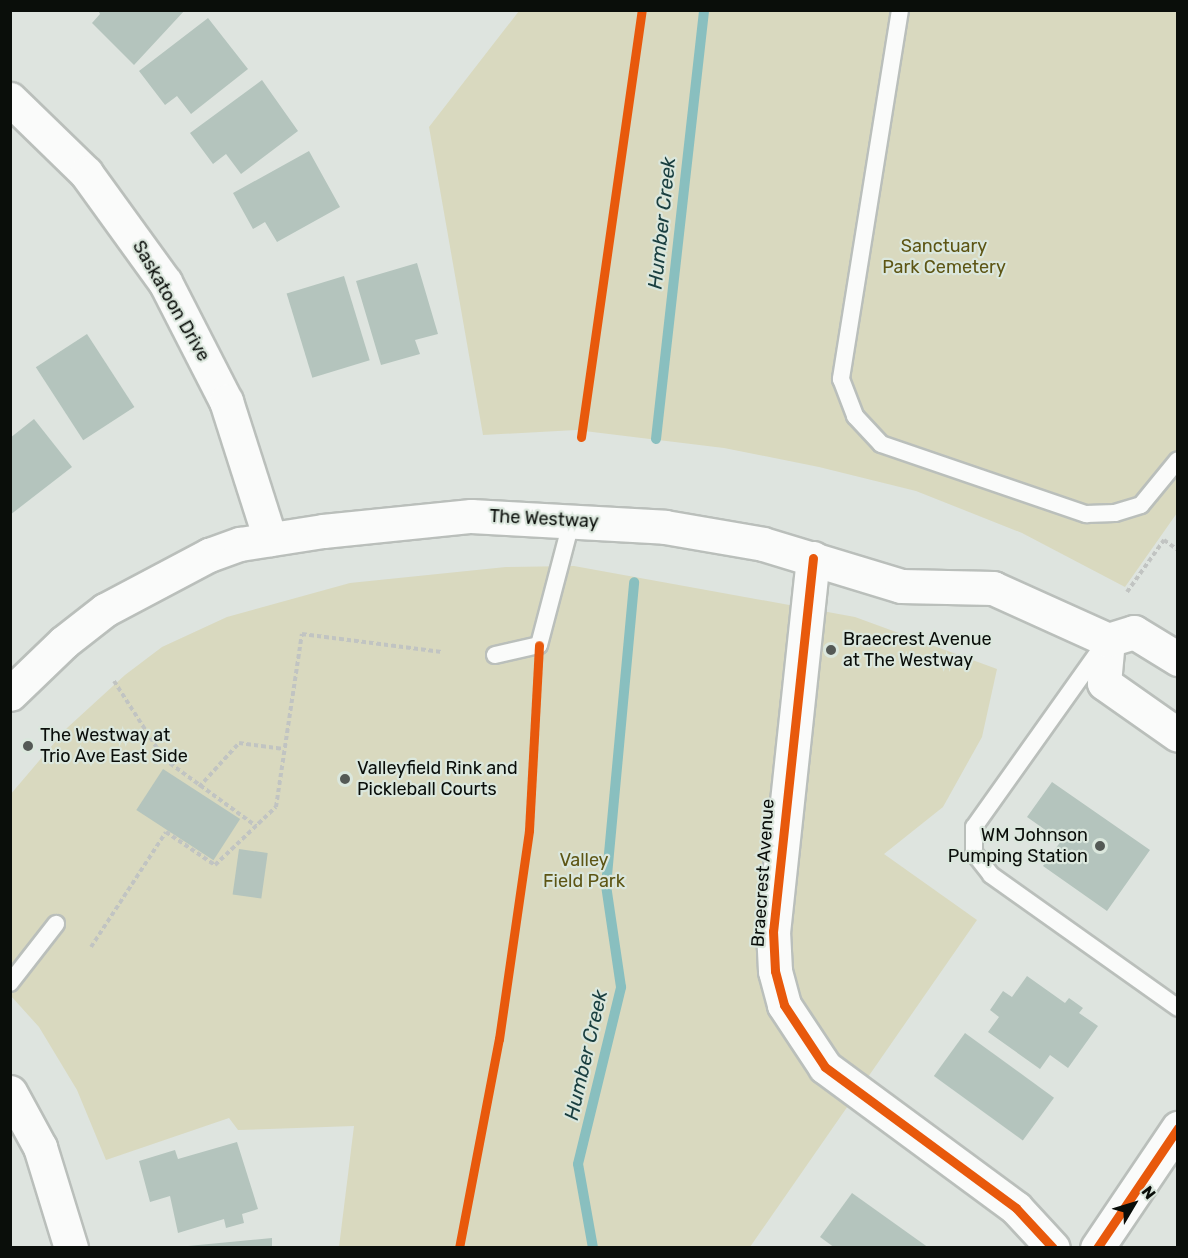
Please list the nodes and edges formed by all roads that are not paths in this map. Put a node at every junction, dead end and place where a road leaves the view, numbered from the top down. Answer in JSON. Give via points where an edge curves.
{"nodes":[{"id":1,"x":900,"y":10,"type":"edge"},
{"id":2,"x":10,"y":99,"type":"edge"},
{"id":3,"x":1178,"y":460,"type":"edge"},
{"id":4,"x":572,"y":519,"type":"junction"},
{"id":5,"x":270,"y":539,"type":"junction"},
{"id":6,"x":813,"y":558,"type":"junction"},
{"id":7,"x":1108,"y":640,"type":"junction"},
{"id":8,"x":495,"y":655,"type":"dead end"},
{"id":9,"x":1178,"y":659,"type":"edge"},
{"id":10,"x":10,"y":694,"type":"edge"},
{"id":11,"x":1178,"y":735,"type":"edge"},
{"id":12,"x":56,"y":924,"type":"dead end"},
{"id":13,"x":10,"y":983,"type":"edge"},
{"id":14,"x":1178,"y":1008,"type":"edge"},
{"id":15,"x":10,"y":1092,"type":"edge"},
{"id":16,"x":1178,"y":1128,"type":"edge"},
{"id":17,"x":71,"y":1248,"type":"edge"},
{"id":18,"x":1053,"y":1248,"type":"edge"},
{"id":19,"x":1097,"y":1248,"type":"edge"}],
"edges":[{"from":1,"to":3,"type":"lane","via":[[842,379],[855,416],[881,444],[1086,514],[1115,513],[1142,505]]},
{"from":2,"to":5,"type":"main road","name":"Saskatoon Drive","via":[[86,173],[165,282],[226,401]]},
{"from":4,"to":5,"type":"main road","name":"The Westway","via":[[471,516]]},
{"from":4,"to":6,"type":"main road","name":"The Westway","via":[[665,527]]},
{"from":4,"to":8,"type":"lane","via":[[539,645]]},
{"from":5,"to":10,"type":"main road","name":"The Westway","via":[[209,555],[125,598],[64,642]]},
{"from":6,"to":7,"type":"main road","name":"The Westway","via":[[901,586],[993,588]]},
{"from":6,"to":18,"type":"main road","name":"Braecrest Avenue","via":[[773,931],[775,970],[784,1005],[825,1067],[1016,1208]]},
{"from":7,"to":9,"type":"main road","via":[[1134,632]]},
{"from":7,"to":11,"type":"main road","via":[[1104,682]]},
{"from":7,"to":14,"type":"lane","via":[[974,827],[974,853],[991,875]]},
{"from":12,"to":13,"type":"lane"},
{"from":15,"to":17,"type":"main road","via":[[58,1193]]},
{"from":16,"to":19,"type":"main road"}]}
